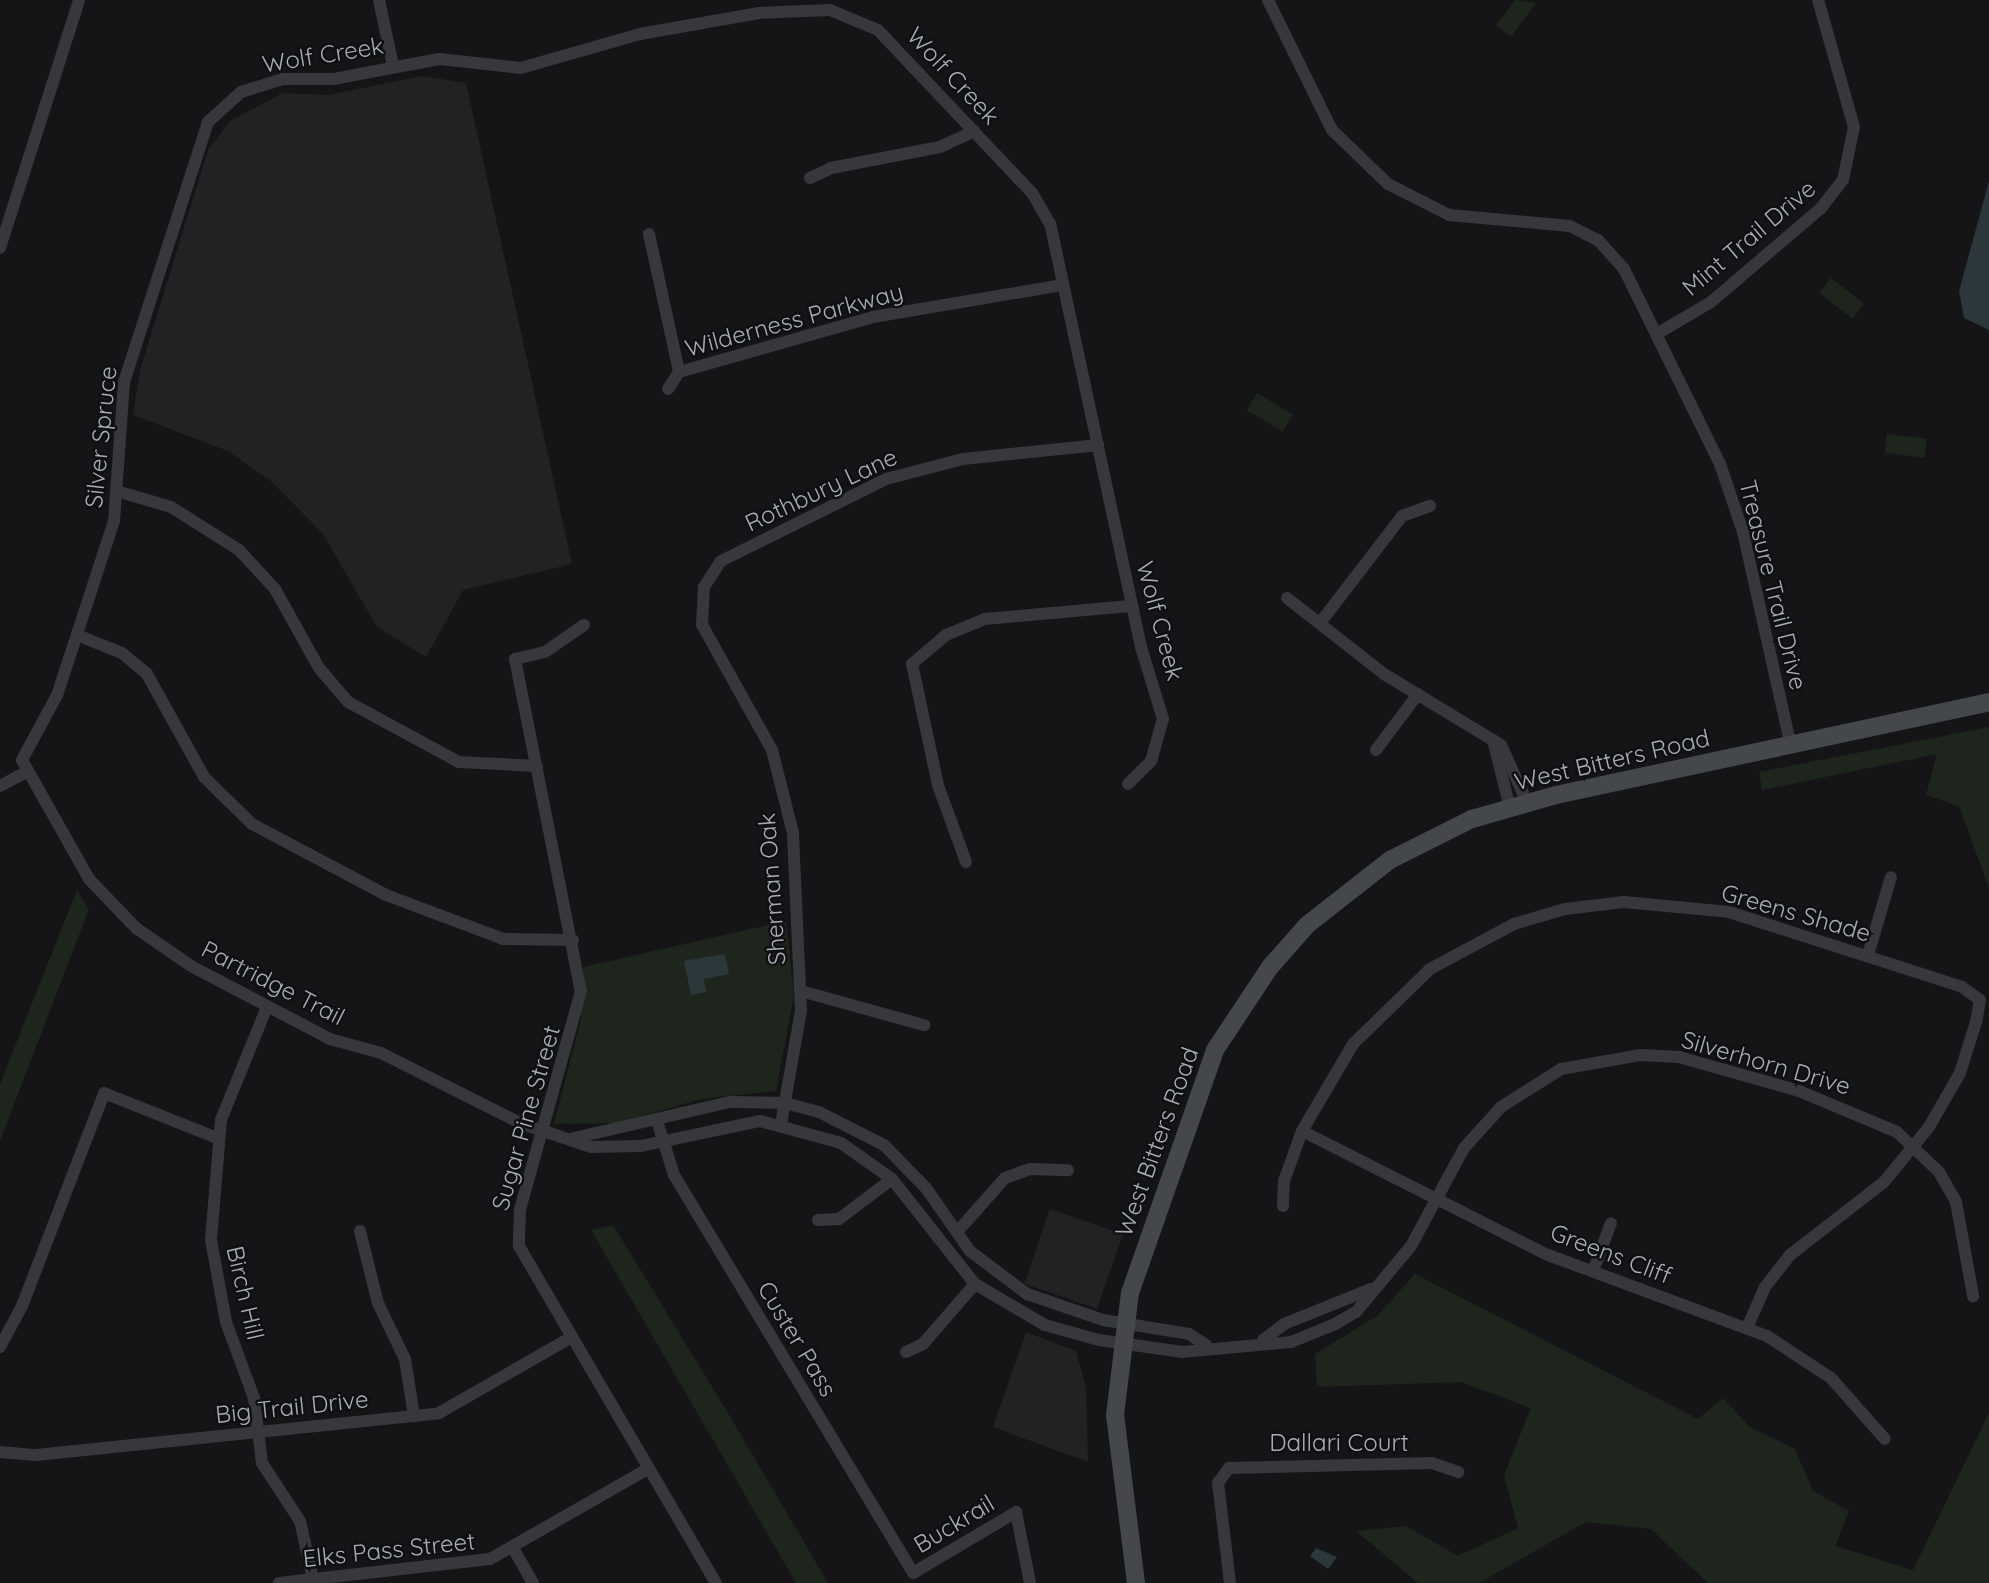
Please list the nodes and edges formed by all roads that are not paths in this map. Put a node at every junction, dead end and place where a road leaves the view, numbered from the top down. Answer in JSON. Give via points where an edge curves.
{"nodes":[{"id":1,"x":79,"y":0,"type":"edge"},
{"id":2,"x":379,"y":0,"type":"edge"},
{"id":3,"x":1268,"y":0,"type":"edge"},
{"id":4,"x":1818,"y":0,"type":"edge"},
{"id":5,"x":758,"y":6,"type":"edge"},
{"id":6,"x":393,"y":66,"type":"junction"},
{"id":7,"x":223,"y":106,"type":"joint"},
{"id":8,"x":975,"y":131,"type":"junction"},
{"id":9,"x":810,"y":178,"type":"dead end"},
{"id":10,"x":649,"y":234,"type":"dead end"},
{"id":11,"x":0,"y":248,"type":"edge"},
{"id":12,"x":1063,"y":285,"type":"junction"},
{"id":13,"x":1660,"y":332,"type":"junction"},
{"id":14,"x":679,"y":372,"type":"junction"},
{"id":15,"x":668,"y":388,"type":"dead end"},
{"id":16,"x":1098,"y":445,"type":"junction"},
{"id":17,"x":120,"y":492,"type":"junction"},
{"id":18,"x":1430,"y":506,"type":"dead end"},
{"id":19,"x":704,"y":587,"type":"joint"},
{"id":20,"x":1287,"y":598,"type":"dead end"},
{"id":21,"x":1132,"y":606,"type":"junction"},
{"id":22,"x":1320,"y":623,"type":"junction"},
{"id":23,"x":584,"y":625,"type":"dead end"},
{"id":24,"x":77,"y":635,"type":"junction"},
{"id":25,"x":1418,"y":694,"type":"junction"},
{"id":26,"x":1989,"y":702,"type":"edge"},
{"id":27,"x":1791,"y":746,"type":"junction"},
{"id":28,"x":1376,"y":750,"type":"dead end"},
{"id":29,"x":537,"y":766,"type":"junction"},
{"id":30,"x":26,"y":772,"type":"junction"},
{"id":31,"x":1128,"y":785,"type":"dead end"},
{"id":32,"x":0,"y":786,"type":"edge"},
{"id":33,"x":1519,"y":805,"type":"junction"},
{"id":34,"x":966,"y":862,"type":"dead end"},
{"id":35,"x":1891,"y":877,"type":"dead end"},
{"id":36,"x":573,"y":940,"type":"junction"},
{"id":37,"x":1868,"y":955,"type":"junction"},
{"id":38,"x":801,"y":991,"type":"junction"},
{"id":39,"x":267,"y":1007,"type":"junction"},
{"id":40,"x":924,"y":1025,"type":"dead end"},
{"id":41,"x":785,"y":1103,"type":"junction"},
{"id":42,"x":657,"y":1121,"type":"junction"},
{"id":43,"x":781,"y":1124,"type":"junction"},
{"id":44,"x":1302,"y":1131,"type":"junction"},
{"id":45,"x":543,"y":1132,"type":"junction"},
{"id":46,"x":217,"y":1138,"type":"junction"},
{"id":47,"x":574,"y":1138,"type":"junction"},
{"id":48,"x":663,"y":1140,"type":"junction"},
{"id":49,"x":1916,"y":1147,"type":"junction"},
{"id":50,"x":1068,"y":1170,"type":"dead end"},
{"id":51,"x":892,"y":1179,"type":"junction"},
{"id":52,"x":926,"y":1188,"type":"junction"},
{"id":53,"x":910,"y":1199,"type":"junction"},
{"id":54,"x":1438,"y":1201,"type":"junction"},
{"id":55,"x":1283,"y":1206,"type":"dead end"},
{"id":56,"x":818,"y":1220,"type":"dead end"},
{"id":57,"x":1611,"y":1223,"type":"dead end"},
{"id":58,"x":360,"y":1231,"type":"dead end"},
{"id":59,"x":957,"y":1233,"type":"junction"},
{"id":60,"x":1593,"y":1271,"type":"junction"},
{"id":61,"x":975,"y":1284,"type":"junction"},
{"id":62,"x":1371,"y":1289,"type":"junction"},
{"id":63,"x":1973,"y":1296,"type":"dead end"},
{"id":64,"x":1317,"y":1310,"type":"junction"},
{"id":65,"x":1124,"y":1324,"type":"junction"},
{"id":66,"x":1325,"y":1328,"type":"junction"},
{"id":67,"x":1747,"y":1328,"type":"junction"},
{"id":68,"x":570,"y":1338,"type":"junction"},
{"id":69,"x":1263,"y":1340,"type":"junction"},
{"id":70,"x":1121,"y":1343,"type":"junction"},
{"id":71,"x":1206,"y":1345,"type":"junction"},
{"id":72,"x":0,"y":1347,"type":"edge"},
{"id":73,"x":906,"y":1352,"type":"dead end"},
{"id":74,"x":414,"y":1416,"type":"junction"},
{"id":75,"x":257,"y":1432,"type":"junction"},
{"id":76,"x":1885,"y":1439,"type":"dead end"},
{"id":77,"x":0,"y":1452,"type":"edge"},
{"id":78,"x":648,"y":1469,"type":"junction"},
{"id":79,"x":1458,"y":1472,"type":"dead end"},
{"id":80,"x":513,"y":1548,"type":"junction"},
{"id":81,"x":913,"y":1573,"type":"joint"},
{"id":82,"x":379,"y":1578,"type":"edge"},
{"id":83,"x":313,"y":1579,"type":"junction"},
{"id":84,"x":279,"y":1583,"type":"edge"},
{"id":85,"x":533,"y":1583,"type":"edge"},
{"id":86,"x":716,"y":1583,"type":"edge"},
{"id":87,"x":1030,"y":1583,"type":"edge"},
{"id":88,"x":1136,"y":1583,"type":"edge"},
{"id":89,"x":1230,"y":1583,"type":"edge"}],
"edges":[{"from":1,"to":11,"type":"street"},
{"from":2,"to":6,"type":"street"},
{"from":3,"to":13,"type":"street","name":"Treasure Trail Drive","via":[[1332,130],[1388,184],[1450,215],[1536,218],[1580,231],[1617,259]]},
{"from":4,"to":13,"type":"street","name":"Mint Trail Drive","via":[[1854,127],[1843,180],[1821,208],[1711,302]]},
{"from":5,"to":6,"type":"street","name":"Wolf Creek","via":[[521,68],[439,59]]},
{"from":5,"to":8,"type":"street","name":"Wolf Creek","via":[[817,8],[867,23]]},
{"from":6,"to":7,"type":"street","name":"Wolf Creek","via":[[333,79],[261,83]]},
{"from":7,"to":17,"type":"street","name":"Silver Spruce","via":[[197,141],[131,350],[121,404]]},
{"from":8,"to":9,"type":"street","via":[[940,147],[831,168]]},
{"from":8,"to":12,"type":"street","name":"Wolf Creek","via":[[1045,214]]},
{"from":10,"to":14,"type":"street"},
{"from":12,"to":14,"type":"street","name":"Wilderness Parkway","via":[[873,317]]},
{"from":12,"to":16,"type":"street","name":"Wolf Creek"},
{"from":13,"to":27,"type":"street","name":"Treasure Trail Drive","via":[[1716,454],[1743,532]]},
{"from":14,"to":15,"type":"street","name":"Wilderness Parkway"},
{"from":16,"to":19,"type":"street","name":"Rothbury Lane","via":[[963,459],[886,478],[721,561]]},
{"from":16,"to":21,"type":"street","name":"Wolf Creek"},
{"from":17,"to":24,"type":"street","name":"Silver Spruce"},
{"from":17,"to":29,"type":"street","via":[[171,507],[239,550],[275,589],[319,668],[348,702],[459,762]]},
{"from":18,"to":22,"type":"street","via":[[1402,516]]},
{"from":19,"to":38,"type":"street","name":"Sherman Oak","via":[[702,625],[755,714],[785,792]]},
{"from":20,"to":22,"type":"street"},
{"from":21,"to":31,"type":"street","name":"Wolf Creek","via":[[1163,719],[1151,761]]},
{"from":21,"to":34,"type":"street","via":[[985,620],[946,635],[912,664],[938,785]]},
{"from":22,"to":25,"type":"street"},
{"from":23,"to":29,"type":"street","name":"Sugar Pine Street","via":[[545,652],[515,659]]},
{"from":24,"to":30,"type":"street","name":"Silver Spruce","via":[[57,695],[23,752]]},
{"from":24,"to":36,"type":"street","via":[[122,653],[147,674],[204,777],[252,824],[386,895],[503,939]]},
{"from":25,"to":28,"type":"street"},
{"from":25,"to":33,"type":"street","via":[[1493,740]]},
{"from":26,"to":27,"type":"main road","name":"West Bitters Road"},
{"from":27,"to":33,"type":"main road","name":"West Bitters Road"},
{"from":29,"to":36,"type":"street","name":"Sugar Pine Street"},
{"from":30,"to":32,"type":"street"},
{"from":30,"to":39,"type":"street","name":"Partridge Trail","via":[[69,852],[111,905],[191,966]]},
{"from":33,"to":65,"type":"main road","name":"West Bitters Road","via":[[1426,840],[1361,879],[1270,967],[1215,1050],[1194,1099]]},
{"from":35,"to":37,"type":"street"},
{"from":36,"to":45,"type":"street","name":"Sugar Pine Street","via":[[578,1012]]},
{"from":37,"to":44,"type":"street","name":"Greens Shade","via":[[1728,912],[1663,904],[1565,909],[1514,924],[1458,950],[1396,996],[1335,1067]]},
{"from":37,"to":49,"type":"street","name":"Greens Shade","via":[[1943,978],[1980,1000],[1960,1073]]},
{"from":38,"to":40,"type":"street"},
{"from":38,"to":41,"type":"street","name":"Sherman Oak"},
{"from":39,"to":45,"type":"street","name":"Partridge Trail","via":[[330,1039],[441,1079]]},
{"from":39,"to":46,"type":"street","name":"Birch Hill","via":[[238,1067]]},
{"from":41,"to":42,"type":"street","name":"Partridge Trail","via":[[730,1102]]},
{"from":41,"to":43,"type":"street","name":"Sherman Oak"},
{"from":41,"to":52,"type":"street","name":"Partridge Trail","via":[[865,1133]]},
{"from":42,"to":47,"type":"street","name":"Partridge Trail"},
{"from":42,"to":48,"type":"street","name":"Custer Pass"},
{"from":43,"to":48,"type":"street","name":"Partridge Trail","via":[[724,1124]]},
{"from":43,"to":51,"type":"street","name":"Partridge Trail","via":[[841,1143]]},
{"from":44,"to":54,"type":"street","name":"Greens Cliff"},
{"from":44,"to":55,"type":"street","name":"Greens Shade","via":[[1284,1181]]},
{"from":45,"to":47,"type":"street","name":"Partridge Trail"},
{"from":45,"to":68,"type":"street","name":"Sugar Pine Street","via":[[520,1210],[519,1246]]},
{"from":46,"to":72,"type":"street","via":[[104,1093],[22,1306]]},
{"from":46,"to":75,"type":"street","name":"Birch Hill","via":[[210,1198],[216,1281],[254,1398]]},
{"from":47,"to":48,"type":"street","name":"Partridge Trail","via":[[619,1149]]},
{"from":48,"to":81,"type":"street","name":"Custer Pass","via":[[674,1175]]},
{"from":49,"to":54,"type":"street","name":"Silverhorn Drive","via":[[1877,1119],[1799,1091],[1679,1057],[1614,1056],[1561,1069],[1520,1091],[1464,1148]]},
{"from":49,"to":63,"type":"street","name":"Silverhorn Drive","via":[[1956,1202]]},
{"from":49,"to":67,"type":"street","via":[[1848,1214],[1790,1255]]},
{"from":50,"to":59,"type":"street","via":[[1030,1170],[1005,1178]]},
{"from":51,"to":53,"type":"street","name":"Partridge Trail"},
{"from":51,"to":56,"type":"street","via":[[839,1219]]},
{"from":52,"to":53,"type":"street"},
{"from":52,"to":59,"type":"street","name":"Partridge Trail"},
{"from":53,"to":61,"type":"street","name":"Partridge Trail"},
{"from":54,"to":60,"type":"street","name":"Greens Cliff"},
{"from":54,"to":62,"type":"street","name":"Silverhorn Drive","via":[[1411,1246]]},
{"from":57,"to":60,"type":"street"},
{"from":58,"to":74,"type":"street","via":[[378,1303],[405,1359]]},
{"from":59,"to":65,"type":"street","name":"Partridge Trail","via":[[988,1268],[1027,1294]]},
{"from":60,"to":67,"type":"street","name":"Greens Cliff"},
{"from":61,"to":70,"type":"street","name":"Partridge Trail","via":[[1045,1325]]},
{"from":61,"to":73,"type":"street","via":[[923,1344]]},
{"from":62,"to":64,"type":"street","name":"Silverhorn Drive"},
{"from":62,"to":66,"type":"street","name":"Silverhorn Drive","via":[[1356,1312]]},
{"from":64,"to":66,"type":"street"},
{"from":64,"to":69,"type":"street","name":"Silverhorn Drive"},
{"from":65,"to":70,"type":"main road","name":"West Bitters Road"},
{"from":65,"to":71,"type":"street","name":"Silverhorn Drive","via":[[1189,1334]]},
{"from":66,"to":69,"type":"street","name":"Silverhorn Drive","via":[[1291,1342]]},
{"from":67,"to":76,"type":"street","name":"Greens Cliff","via":[[1831,1378]]},
{"from":68,"to":74,"type":"street","name":"Big Trail Drive","via":[[459,1404]]},
{"from":68,"to":78,"type":"street","name":"Sugar Pine Street"},
{"from":69,"to":71,"type":"street","name":"Silverhorn Drive"},
{"from":70,"to":71,"type":"street","name":"Silverhorn Drive","via":[[1182,1352]]},
{"from":70,"to":88,"type":"main road","name":"West Bitters Road","via":[[1117,1471]]},
{"from":74,"to":75,"type":"street","name":"Big Trail Drive"},
{"from":75,"to":77,"type":"street","name":"Big Trail Drive","via":[[36,1455]]},
{"from":75,"to":83,"type":"street","name":"Birch Hill","via":[[272,1487],[309,1541]]},
{"from":78,"to":80,"type":"street","name":"Elks Pass Street"},
{"from":78,"to":86,"type":"street","name":"Sugar Pine Street"},
{"from":79,"to":89,"type":"street","name":"Dallari Court","via":[[1433,1463],[1238,1464],[1222,1474]]},
{"from":80,"to":82,"type":"street","name":"Elks Pass Street","via":[[469,1564]]},
{"from":80,"to":85,"type":"street"},
{"from":81,"to":87,"type":"street","name":"Buckrail","via":[[1016,1512]]},
{"from":82,"to":83,"type":"street","name":"Elks Pass Street"},
{"from":83,"to":84,"type":"street","name":"Elks Pass Street"}]}
